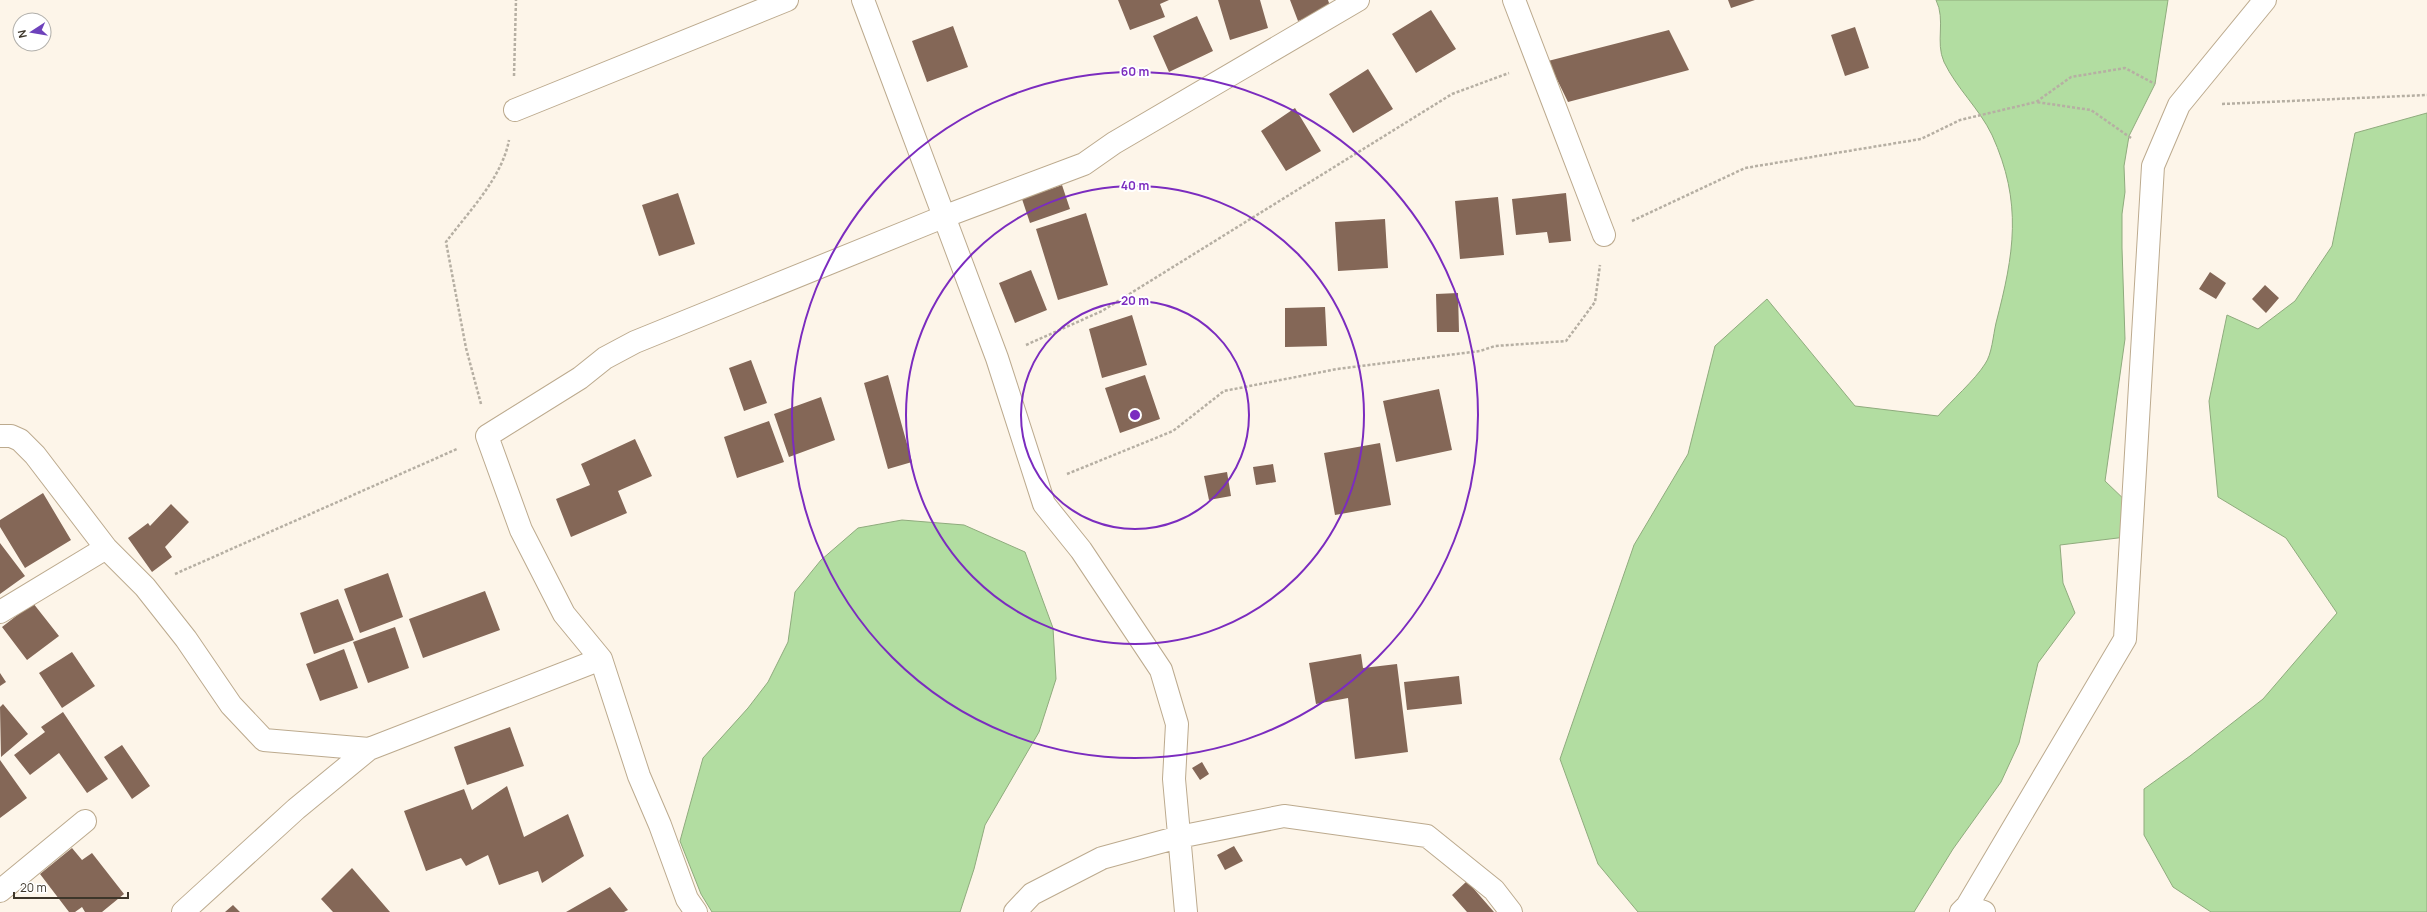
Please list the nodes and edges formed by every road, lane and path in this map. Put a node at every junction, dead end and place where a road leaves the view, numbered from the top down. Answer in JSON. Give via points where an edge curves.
{"nodes":[{"id":1,"x":516,"y":0,"type":"edge"},
{"id":2,"x":788,"y":0,"type":"edge"},
{"id":3,"x":863,"y":0,"type":"edge"},
{"id":4,"x":1358,"y":0,"type":"edge"},
{"id":5,"x":1514,"y":0,"type":"edge"},
{"id":6,"x":2265,"y":0,"type":"edge"},
{"id":7,"x":1538,"y":63,"type":"junction"},
{"id":8,"x":2155,"y":84,"type":"dead end"},
{"id":9,"x":2427,"y":95,"type":"edge"},
{"id":10,"x":2036,"y":102,"type":"junction"},
{"id":11,"x":2179,"y":105,"type":"junction"},
{"id":12,"x":515,"y":110,"type":"junction"},
{"id":13,"x":2129,"y":136,"type":"dead end"},
{"id":14,"x":943,"y":217,"type":"junction"},
{"id":15,"x":1604,"y":235,"type":"junction"},
{"id":16,"x":996,"y":358,"type":"junction"},
{"id":17,"x":0,"y":436,"type":"edge"},
{"id":18,"x":487,"y":436,"type":"junction"},
{"id":19,"x":1037,"y":486,"type":"junction"},
{"id":20,"x":106,"y":548,"type":"junction"},
{"id":21,"x":145,"y":587,"type":"junction"},
{"id":22,"x":0,"y":612,"type":"edge"},
{"id":23,"x":601,"y":659,"type":"junction"},
{"id":24,"x":369,"y":749,"type":"junction"},
{"id":25,"x":85,"y":821,"type":"dead end"},
{"id":26,"x":1178,"y":837,"type":"junction"},
{"id":27,"x":0,"y":891,"type":"edge"},
{"id":28,"x":1971,"y":910,"type":"edge"},
{"id":29,"x":183,"y":912,"type":"edge"},
{"id":30,"x":696,"y":912,"type":"edge"},
{"id":31,"x":1015,"y":912,"type":"edge"},
{"id":32,"x":1186,"y":912,"type":"edge"},
{"id":33,"x":1511,"y":912,"type":"edge"}],
"edges":[{"from":1,"to":12,"type":"path"},
{"from":2,"to":12,"type":"street"},
{"from":3,"to":14,"type":"street"},
{"from":4,"to":14,"type":"street","via":[[1114,143],[1084,164]]},
{"from":5,"to":7,"type":"street"},
{"from":6,"to":11,"type":"street"},
{"from":7,"to":15,"type":"street"},
{"from":7,"to":16,"type":"path","via":[[1452,94],[1102,311]]},
{"from":8,"to":10,"type":"path","via":[[2125,68],[2071,77]]},
{"from":9,"to":11,"type":"path"},
{"from":10,"to":13,"type":"path","via":[[2091,110]]},
{"from":10,"to":15,"type":"path","via":[[1960,120],[1921,139],[1745,168]]},
{"from":11,"to":28,"type":"street","via":[[2153,166],[2125,639]]},
{"from":12,"to":18,"type":"path","via":[[506,157],[484,192],[446,242],[466,348]]},
{"from":14,"to":16,"type":"street"},
{"from":14,"to":18,"type":"street","via":[[635,342],[605,358],[580,378]]},
{"from":15,"to":19,"type":"path","via":[[1595,302],[1566,341],[1495,346],[1480,351],[1336,369],[1224,392],[1173,431]]},
{"from":16,"to":19,"type":"street"},
{"from":17,"to":20,"type":"street","via":[[11,436],[20,440],[35,455]]},
{"from":18,"to":21,"type":"path"},
{"from":18,"to":23,"type":"street","via":[[521,530],[564,614]]},
{"from":19,"to":26,"type":"street","via":[[1044,504],[1082,550],[1161,670],[1177,724],[1174,779]]},
{"from":20,"to":21,"type":"street"},
{"from":20,"to":22,"type":"street"},
{"from":21,"to":24,"type":"street","via":[[186,639],[232,705],[264,740]]},
{"from":23,"to":24,"type":"street"},
{"from":23,"to":30,"type":"street","via":[[638,776],[660,825],[687,899]]},
{"from":24,"to":29,"type":"street","via":[[296,809]]},
{"from":25,"to":27,"type":"street"},
{"from":26,"to":31,"type":"street","via":[[1102,858],[1032,894]]},
{"from":26,"to":32,"type":"street"},
{"from":26,"to":33,"type":"street","via":[[1284,816],[1427,836],[1494,890]]}]}
